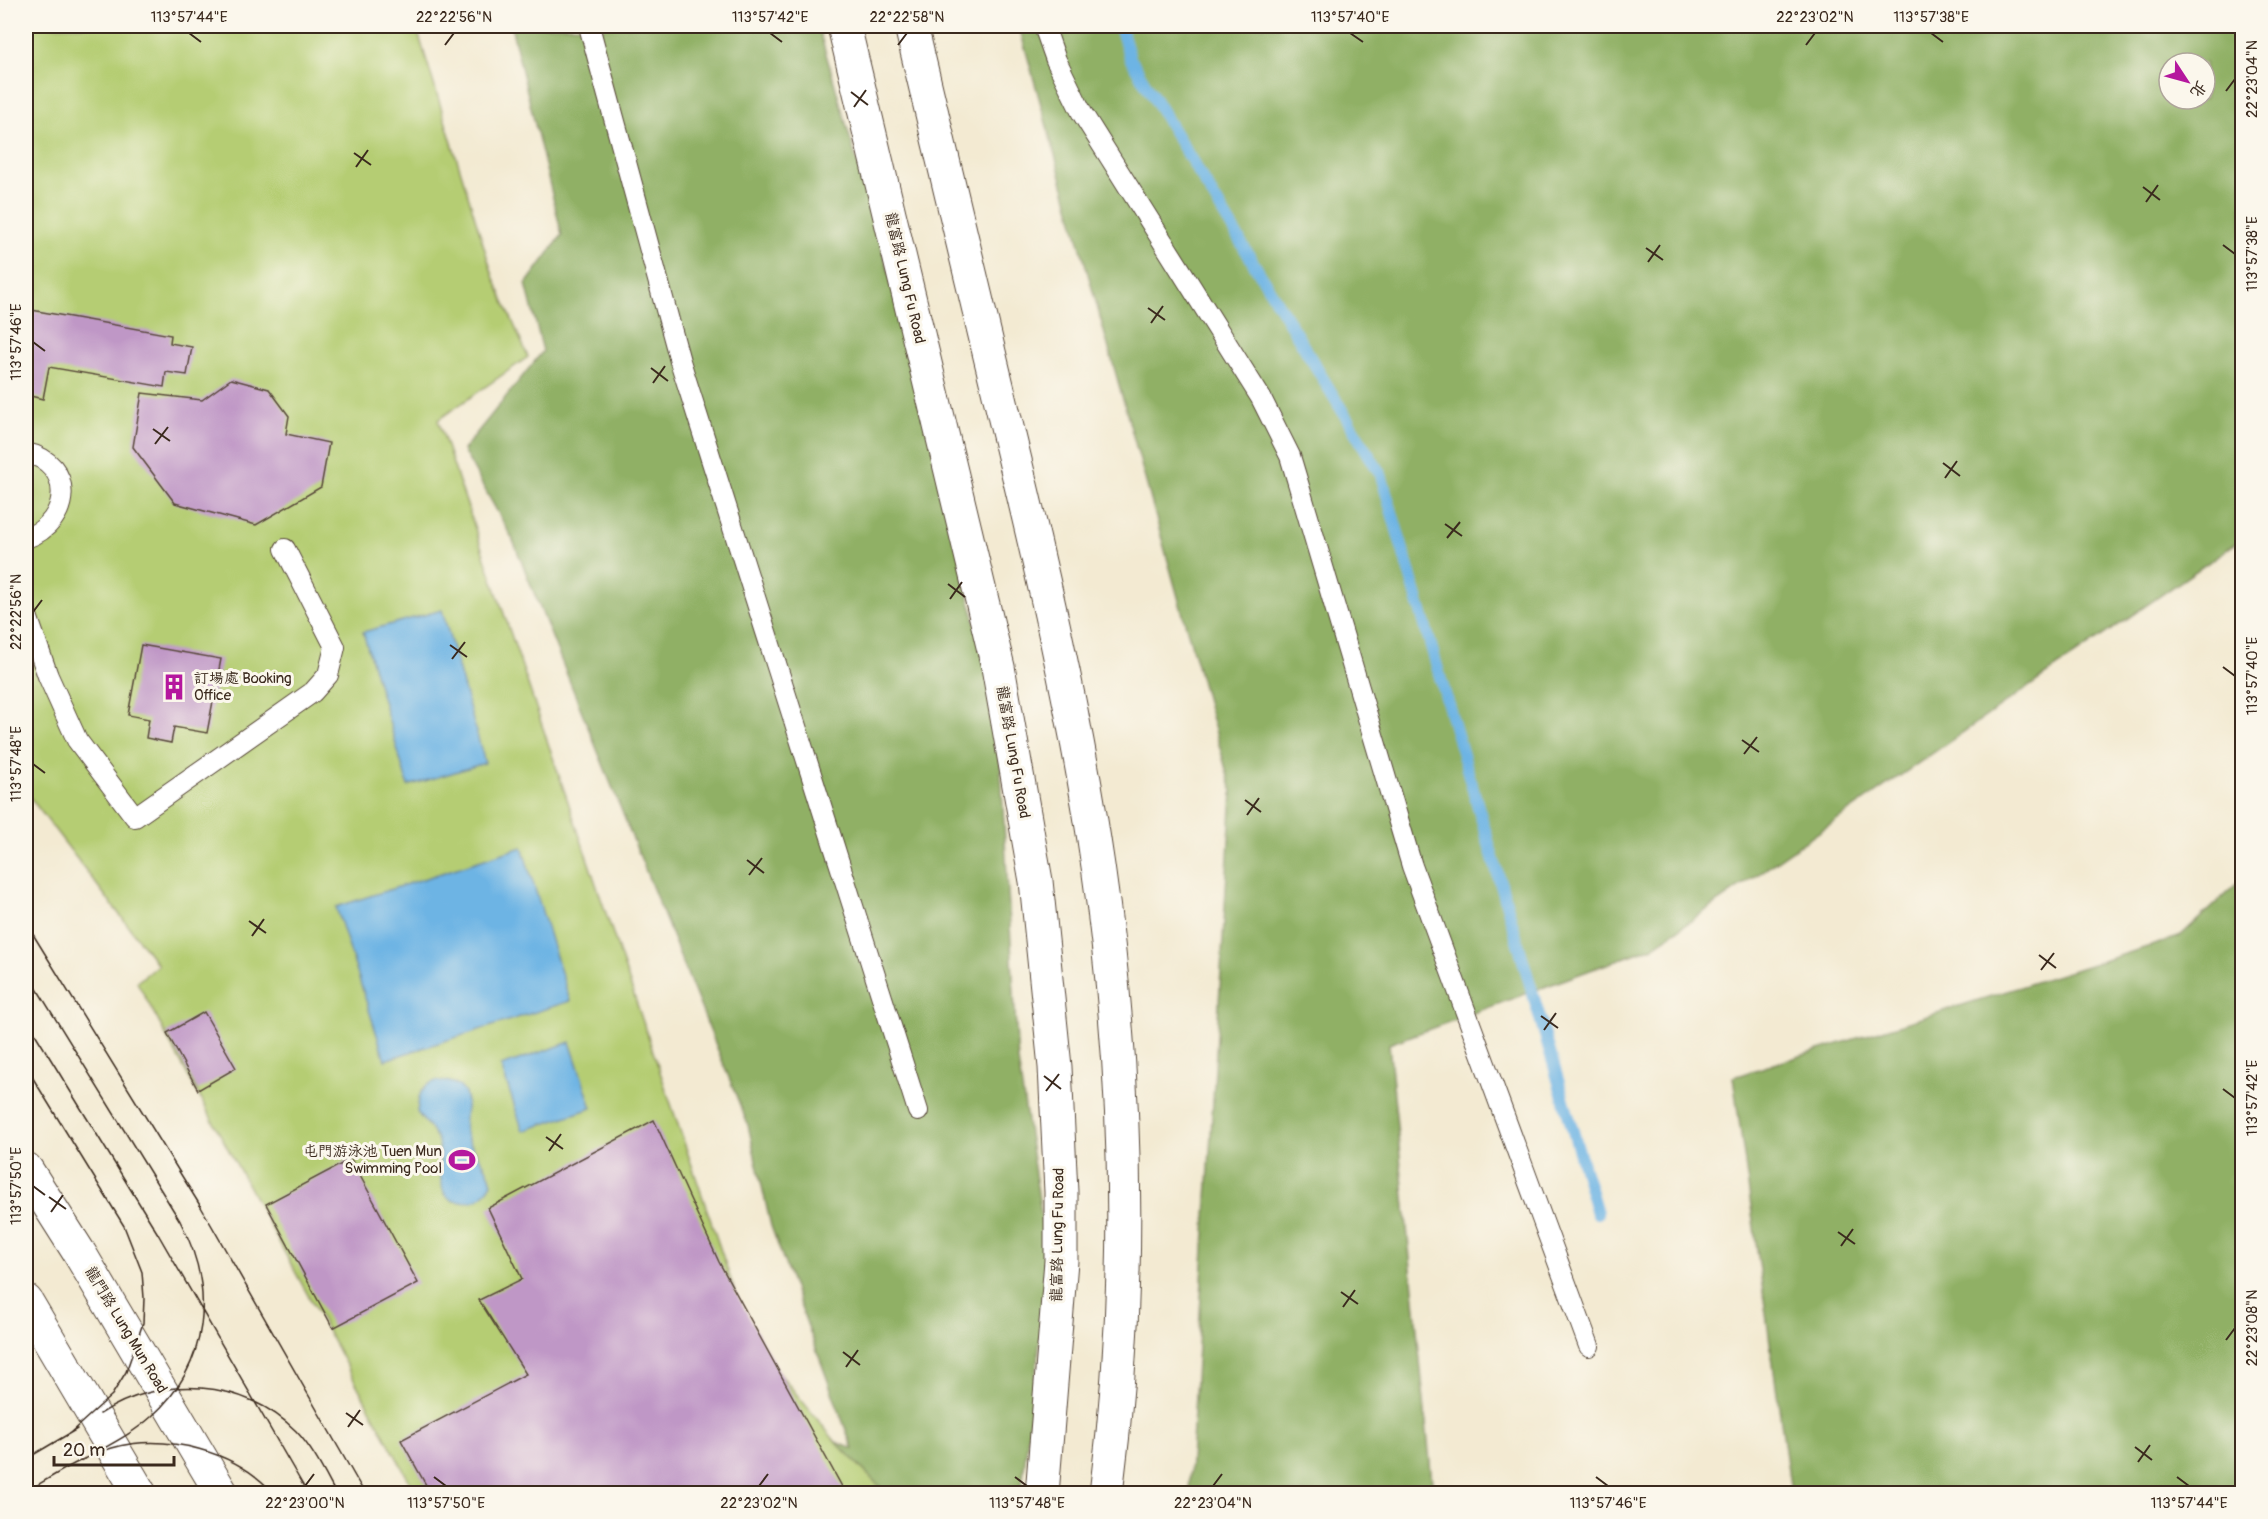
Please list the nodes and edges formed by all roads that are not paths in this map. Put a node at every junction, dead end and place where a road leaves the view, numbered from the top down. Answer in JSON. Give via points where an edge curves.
{"nodes":[{"id":1,"x":589,"y":26,"type":"edge"},
{"id":2,"x":844,"y":26,"type":"edge"},
{"id":3,"x":911,"y":26,"type":"edge"},
{"id":4,"x":1044,"y":26,"type":"edge"},
{"id":5,"x":26,"y":453,"type":"edge"},
{"id":6,"x":26,"y":538,"type":"edge"},
{"id":7,"x":285,"y":549,"type":"dead end"},
{"id":8,"x":26,"y":613,"type":"edge"},
{"id":9,"x":918,"y":1111,"type":"dead end"},
{"id":10,"x":26,"y":1169,"type":"edge"},
{"id":11,"x":26,"y":1300,"type":"edge"},
{"id":12,"x":1589,"y":1346,"type":"dead end"},
{"id":13,"x":140,"y":1494,"type":"edge"},
{"id":14,"x":222,"y":1494,"type":"edge"},
{"id":15,"x":1042,"y":1494,"type":"edge"},
{"id":16,"x":1106,"y":1494,"type":"edge"}],
"edges":[{"from":1,"to":9,"type":"lane","via":[[680,361]]},
{"from":2,"to":15,"type":"main road","name":"龍富路 Lung Fu Road","via":[[998,667],[1036,881],[1055,1067],[1061,1260]]},
{"from":3,"to":16,"type":"main road","via":[[1038,556],[1084,780],[1098,870],[1115,1028],[1123,1187],[1115,1409]]},
{"from":4,"to":12,"type":"lane","via":[[1082,112],[1261,398],[1290,456],[1412,866]]},
{"from":5,"to":6,"type":"lane","via":[[42,459],[53,470],[62,498],[50,525]]},
{"from":7,"to":8,"type":"lane","via":[[335,647],[328,675],[313,692],[135,817],[77,740],[48,676]]},
{"from":10,"to":14,"type":"main road","name":"龍門路 Lung Mun Road"},
{"from":11,"to":13,"type":"main road"}]}
